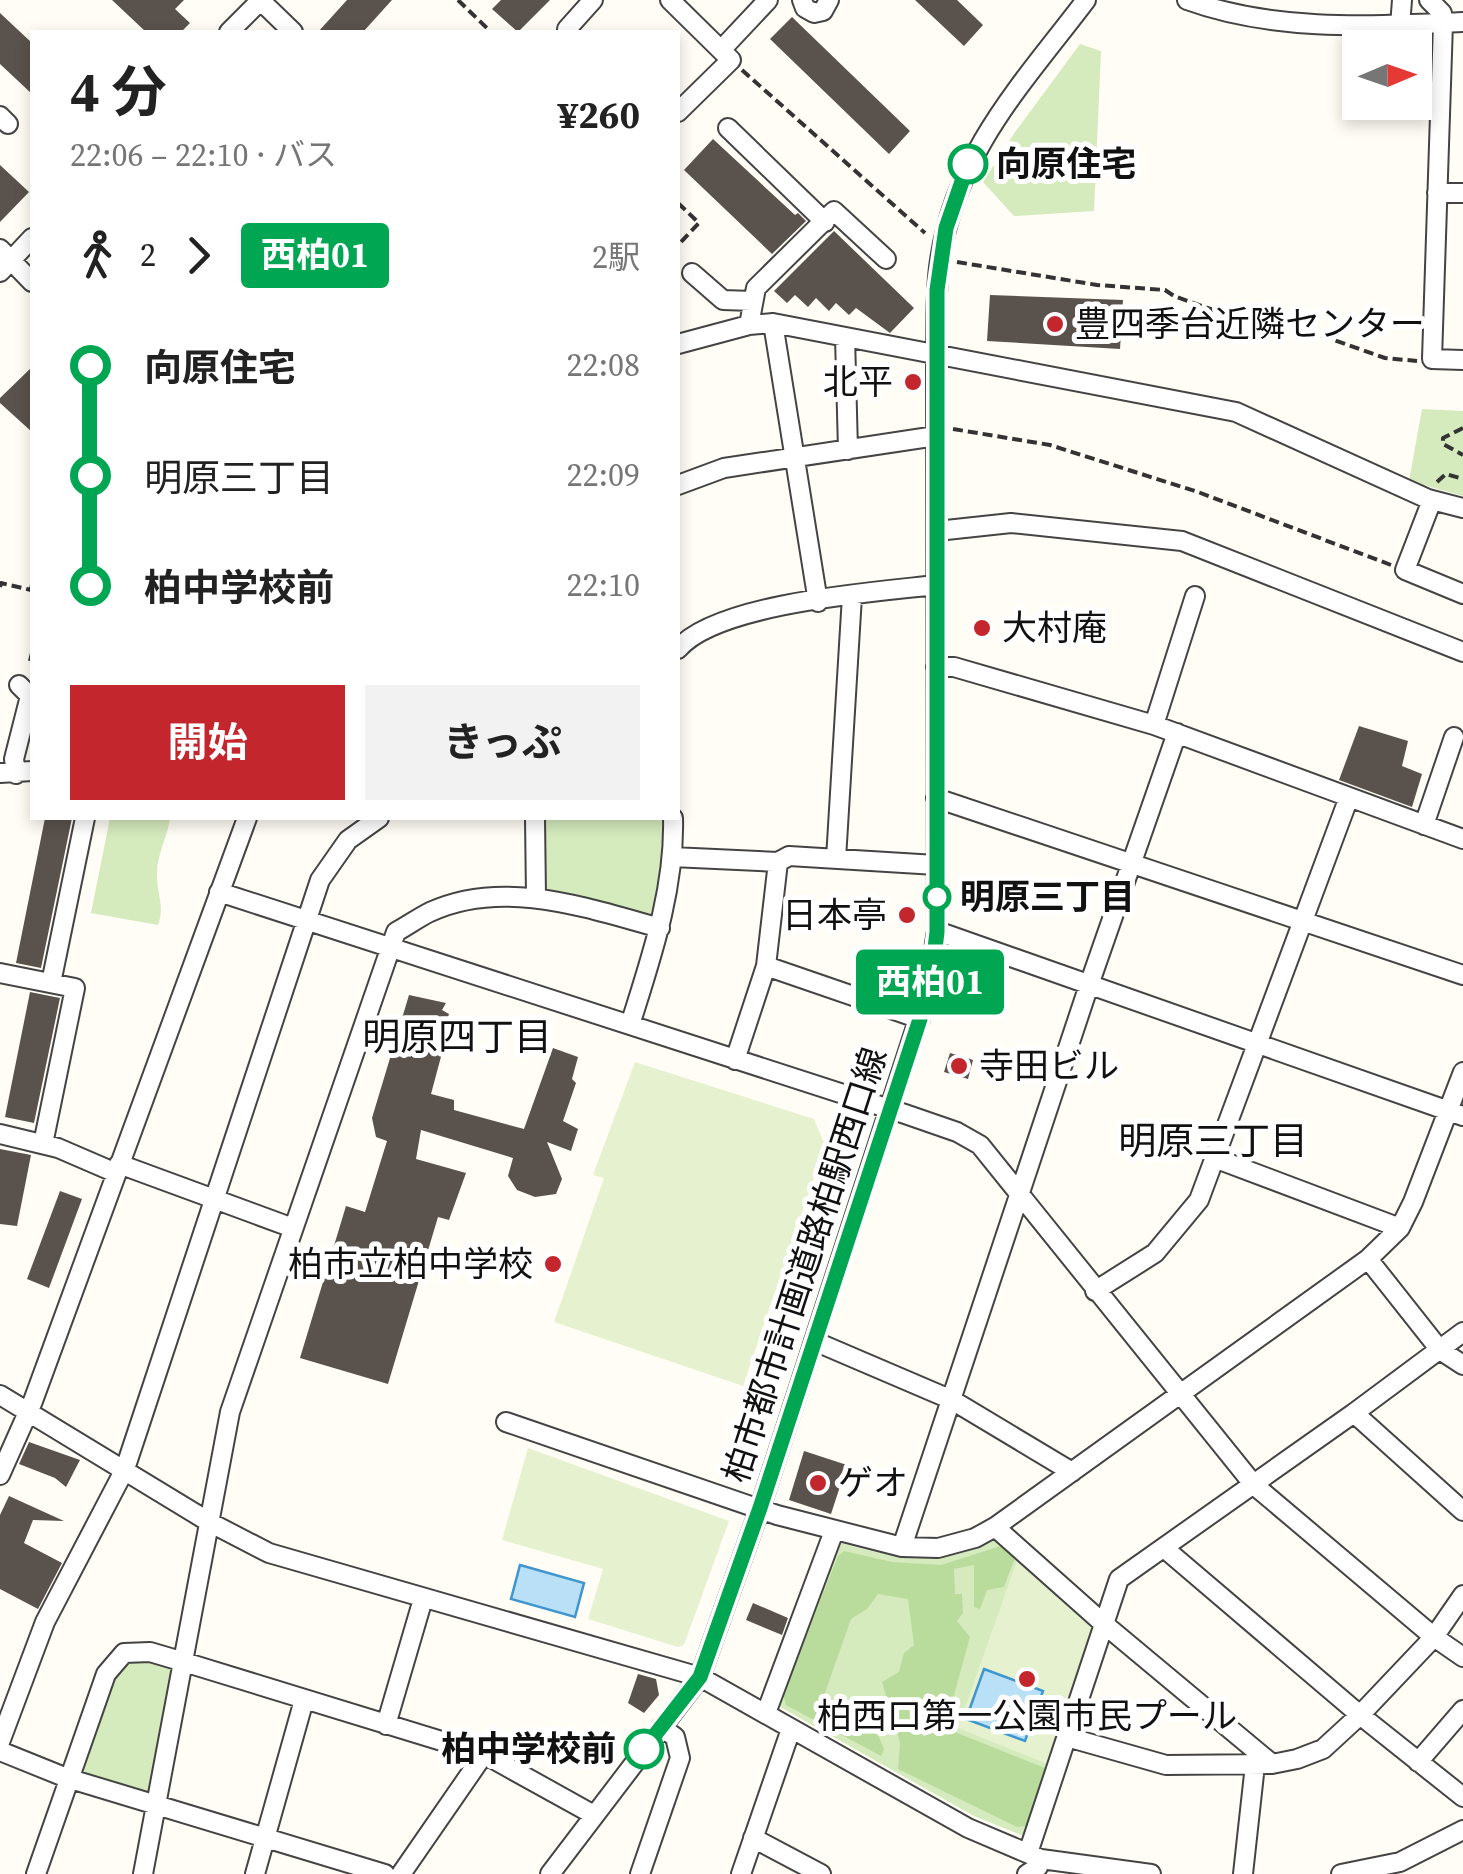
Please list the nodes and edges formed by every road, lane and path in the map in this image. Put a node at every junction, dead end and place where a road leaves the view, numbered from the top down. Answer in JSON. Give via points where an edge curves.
{"nodes":[{"id":1,"x":261,"y":0,"type":"edge"},
{"id":2,"x":458,"y":0,"type":"edge"},
{"id":3,"x":476,"y":0,"type":"edge"},
{"id":4,"x":593,"y":0,"type":"edge"},
{"id":5,"x":670,"y":0,"type":"edge"},
{"id":6,"x":768,"y":0,"type":"edge"},
{"id":7,"x":802,"y":0,"type":"edge"},
{"id":8,"x":828,"y":0,"type":"edge"},
{"id":9,"x":1086,"y":0,"type":"edge"},
{"id":10,"x":1187,"y":0,"type":"edge"},
{"id":11,"x":1402,"y":0,"type":"edge"},
{"id":12,"x":1429,"y":0,"type":"edge"},
{"id":13,"x":467,"y":9,"type":"junction"},
{"id":14,"x":1463,"y":22,"type":"edge"},
{"id":15,"x":1443,"y":23,"type":"junction"},
{"id":16,"x":1400,"y":26,"type":"junction"},
{"id":17,"x":567,"y":29,"type":"dead end"},
{"id":18,"x":231,"y":30,"type":"edge"},
{"id":19,"x":291,"y":30,"type":"edge"},
{"id":20,"x":489,"y":30,"type":"edge"},
{"id":21,"x":726,"y":55,"type":"junction"},
{"id":22,"x":680,"y":110,"type":"edge"},
{"id":23,"x":728,"y":128,"type":"dead end"},
{"id":24,"x":1437,"y":193,"type":"junction"},
{"id":25,"x":1463,"y":193,"type":"edge"},
{"id":26,"x":680,"y":205,"type":"edge"},
{"id":27,"x":825,"y":222,"type":"junction"},
{"id":28,"x":924,"y":233,"type":"dead end"},
{"id":29,"x":30,"y":240,"type":"edge"},
{"id":30,"x":680,"y":243,"type":"edge"},
{"id":31,"x":886,"y":259,"type":"dead end"},
{"id":32,"x":4,"y":261,"type":"edge"},
{"id":33,"x":956,"y":262,"type":"dead end"},
{"id":34,"x":692,"y":273,"type":"dead end"},
{"id":35,"x":30,"y":280,"type":"edge"},
{"id":36,"x":752,"y":300,"type":"junction"},
{"id":37,"x":774,"y":324,"type":"junction"},
{"id":38,"x":749,"y":325,"type":"junction"},
{"id":39,"x":846,"y":337,"type":"junction"},
{"id":40,"x":680,"y":343,"type":"edge"},
{"id":41,"x":936,"y":353,"type":"junction"},
{"id":42,"x":1432,"y":359,"type":"junction"},
{"id":43,"x":1463,"y":360,"type":"edge"},
{"id":44,"x":1463,"y":428,"type":"edge"},
{"id":45,"x":944,"y":432,"type":"junction"},
{"id":46,"x":848,"y":450,"type":"junction"},
{"id":47,"x":1463,"y":456,"type":"edge"},
{"id":48,"x":794,"y":459,"type":"junction"},
{"id":49,"x":1446,"y":474,"type":"dead end"},
{"id":50,"x":1463,"y":478,"type":"edge"},
{"id":51,"x":680,"y":483,"type":"edge"},
{"id":52,"x":1432,"y":500,"type":"junction"},
{"id":53,"x":1463,"y":508,"type":"edge"},
{"id":54,"x":937,"y":531,"type":"junction"},
{"id":55,"x":1405,"y":570,"type":"junction"},
{"id":56,"x":936,"y":585,"type":"junction"},
{"id":57,"x":0,"y":587,"type":"edge"},
{"id":58,"x":30,"y":588,"type":"edge"},
{"id":59,"x":1463,"y":594,"type":"edge"},
{"id":60,"x":852,"y":596,"type":"junction"},
{"id":61,"x":1196,"y":596,"type":"dead end"},
{"id":62,"x":818,"y":602,"type":"junction"},
{"id":63,"x":680,"y":648,"type":"edge"},
{"id":64,"x":1463,"y":652,"type":"edge"},
{"id":65,"x":936,"y":667,"type":"junction"},
{"id":66,"x":27,"y":692,"type":"edge"},
{"id":67,"x":1154,"y":725,"type":"junction"},
{"id":68,"x":1178,"y":733,"type":"junction"},
{"id":69,"x":1454,"y":737,"type":"dead end"},
{"id":70,"x":16,"y":773,"type":"edge"},
{"id":71,"x":1349,"y":797,"type":"junction"},
{"id":72,"x":936,"y":798,"type":"junction"},
{"id":73,"x":85,"y":820,"type":"edge"},
{"id":74,"x":246,"y":820,"type":"edge"},
{"id":75,"x":376,"y":820,"type":"edge"},
{"id":76,"x":535,"y":820,"type":"edge"},
{"id":77,"x":673,"y":820,"type":"edge"},
{"id":78,"x":1424,"y":825,"type":"junction"},
{"id":79,"x":1463,"y":839,"type":"edge"},
{"id":80,"x":672,"y":857,"type":"junction"},
{"id":81,"x":836,"y":859,"type":"junction"},
{"id":82,"x":778,"y":862,"type":"junction"},
{"id":83,"x":936,"y":864,"type":"junction"},
{"id":84,"x":1133,"y":864,"type":"junction"},
{"id":85,"x":219,"y":892,"type":"junction"},
{"id":86,"x":536,"y":897,"type":"junction"},
{"id":87,"x":305,"y":918,"type":"junction"},
{"id":88,"x":1304,"y":921,"type":"junction"},
{"id":89,"x":660,"y":928,"type":"junction"},
{"id":90,"x":937,"y":932,"type":"junction"},
{"id":91,"x":390,"y":946,"type":"junction"},
{"id":92,"x":766,"y":966,"type":"junction"},
{"id":93,"x":0,"y":973,"type":"edge"},
{"id":94,"x":1463,"y":975,"type":"edge"},
{"id":95,"x":51,"y":984,"type":"junction"},
{"id":96,"x":1088,"y":985,"type":"junction"},
{"id":97,"x":920,"y":1019,"type":"junction"},
{"id":98,"x":630,"y":1025,"type":"junction"},
{"id":99,"x":1258,"y":1045,"type":"junction"},
{"id":100,"x":735,"y":1060,"type":"junction"},
{"id":101,"x":1463,"y":1072,"type":"edge"},
{"id":102,"x":890,"y":1110,"type":"junction"},
{"id":103,"x":1455,"y":1114,"type":"edge"},
{"id":104,"x":0,"y":1134,"type":"edge"},
{"id":105,"x":43,"y":1144,"type":"junction"},
{"id":106,"x":1216,"y":1159,"type":"junction"},
{"id":107,"x":118,"y":1168,"type":"junction"},
{"id":108,"x":1019,"y":1194,"type":"junction"},
{"id":109,"x":213,"y":1198,"type":"junction"},
{"id":110,"x":292,"y":1228,"type":"junction"},
{"id":111,"x":1400,"y":1228,"type":"junction"},
{"id":112,"x":1368,"y":1259,"type":"junction"},
{"id":113,"x":1095,"y":1291,"type":"junction"},
{"id":114,"x":1463,"y":1332,"type":"edge"},
{"id":115,"x":814,"y":1341,"type":"junction"},
{"id":116,"x":1440,"y":1350,"type":"junction"},
{"id":117,"x":1463,"y":1365,"type":"edge"},
{"id":118,"x":0,"y":1395,"type":"edge"},
{"id":119,"x":1180,"y":1397,"type":"junction"},
{"id":120,"x":952,"y":1400,"type":"junction"},
{"id":121,"x":28,"y":1413,"type":"junction"},
{"id":122,"x":1354,"y":1413,"type":"junction"},
{"id":123,"x":506,"y":1422,"type":"dead end"},
{"id":124,"x":125,"y":1469,"type":"junction"},
{"id":125,"x":1072,"y":1472,"type":"junction"},
{"id":126,"x":0,"y":1475,"type":"edge"},
{"id":127,"x":1254,"y":1484,"type":"junction"},
{"id":128,"x":760,"y":1508,"type":"junction"},
{"id":129,"x":1463,"y":1511,"type":"edge"},
{"id":130,"x":209,"y":1522,"type":"junction"},
{"id":131,"x":995,"y":1527,"type":"junction"},
{"id":132,"x":834,"y":1532,"type":"junction"},
{"id":133,"x":902,"y":1548,"type":"junction"},
{"id":134,"x":1164,"y":1548,"type":"junction"},
{"id":135,"x":1463,"y":1595,"type":"edge"},
{"id":136,"x":423,"y":1599,"type":"junction"},
{"id":137,"x":1104,"y":1624,"type":"junction"},
{"id":138,"x":1434,"y":1637,"type":"junction"},
{"id":139,"x":1463,"y":1657,"type":"edge"},
{"id":140,"x":184,"y":1662,"type":"junction"},
{"id":141,"x":700,"y":1677,"type":"junction"},
{"id":142,"x":304,"y":1700,"type":"junction"},
{"id":143,"x":1463,"y":1710,"type":"edge"},
{"id":144,"x":766,"y":1714,"type":"junction"},
{"id":145,"x":1360,"y":1715,"type":"junction"},
{"id":146,"x":386,"y":1725,"type":"junction"},
{"id":147,"x":661,"y":1727,"type":"junction"},
{"id":148,"x":792,"y":1729,"type":"junction"},
{"id":149,"x":1067,"y":1737,"type":"junction"},
{"id":150,"x":0,"y":1742,"type":"edge"},
{"id":151,"x":0,"y":1751,"type":"edge"},
{"id":152,"x":484,"y":1754,"type":"junction"},
{"id":153,"x":1418,"y":1762,"type":"junction"},
{"id":154,"x":1264,"y":1764,"type":"junction"},
{"id":155,"x":67,"y":1778,"type":"junction"},
{"id":156,"x":1463,"y":1797,"type":"edge"},
{"id":157,"x":157,"y":1802,"type":"junction"},
{"id":158,"x":594,"y":1815,"type":"junction"},
{"id":159,"x":1463,"y":1830,"type":"edge"},
{"id":160,"x":266,"y":1836,"type":"junction"},
{"id":161,"x":754,"y":1838,"type":"junction"},
{"id":162,"x":1034,"y":1856,"type":"junction"},
{"id":163,"x":36,"y":1874,"type":"edge"},
{"id":164,"x":143,"y":1874,"type":"edge"},
{"id":165,"x":255,"y":1874,"type":"edge"},
{"id":166,"x":385,"y":1874,"type":"edge"},
{"id":167,"x":402,"y":1874,"type":"edge"},
{"id":168,"x":550,"y":1874,"type":"edge"},
{"id":169,"x":640,"y":1874,"type":"edge"},
{"id":170,"x":741,"y":1874,"type":"edge"},
{"id":171,"x":822,"y":1874,"type":"edge"},
{"id":172,"x":1028,"y":1874,"type":"edge"},
{"id":173,"x":1151,"y":1874,"type":"edge"},
{"id":174,"x":1242,"y":1874,"type":"edge"},
{"id":175,"x":1341,"y":1874,"type":"edge"}],
"edges":[{"from":1,"to":18,"type":"street"},
{"from":1,"to":19,"type":"street"},
{"from":2,"to":13,"type":"path"},
{"from":3,"to":13,"type":"path"},
{"from":4,"to":17,"type":"street"},
{"from":5,"to":21,"type":"street"},
{"from":6,"to":21,"type":"street"},
{"from":7,"to":8,"type":"street","via":[[818,13]]},
{"from":9,"to":41,"type":"street","name":"柏市都市計画道路柏駅西口線","via":[[970,160],[940,260]]},
{"from":10,"to":16,"type":"street","via":[[1262,20]]},
{"from":11,"to":16,"type":"street"},
{"from":12,"to":15,"type":"street"},
{"from":13,"to":20,"type":"path"},
{"from":14,"to":15,"type":"street"},
{"from":15,"to":16,"type":"street"},
{"from":15,"to":24,"type":"street"},
{"from":21,"to":22,"type":"street"},
{"from":21,"to":28,"type":"path"},
{"from":23,"to":27,"type":"street"},
{"from":24,"to":25,"type":"street"},
{"from":24,"to":42,"type":"street"},
{"from":26,"to":30,"type":"path","via":[[699,223]]},
{"from":27,"to":31,"type":"street","via":[[834,211]]},
{"from":27,"to":36,"type":"street","via":[[756,288]]},
{"from":29,"to":32,"type":"street"},
{"from":32,"to":35,"type":"street"},
{"from":33,"to":42,"type":"path","via":[[1165,290],[1241,320],[1280,321],[1386,358]]},
{"from":34,"to":36,"type":"street","via":[[723,300]]},
{"from":36,"to":38,"type":"street"},
{"from":37,"to":38,"type":"street"},
{"from":37,"to":39,"type":"street"},
{"from":37,"to":48,"type":"street"},
{"from":38,"to":40,"type":"street"},
{"from":39,"to":41,"type":"street"},
{"from":39,"to":46,"type":"street"},
{"from":41,"to":45,"type":"street","name":"柏市都市計画道路柏駅西口線"},
{"from":41,"to":52,"type":"street","via":[[1236,412]]},
{"from":42,"to":43,"type":"street"},
{"from":44,"to":47,"type":"path","via":[[1448,433],[1443,444]]},
{"from":45,"to":46,"type":"street"},
{"from":45,"to":54,"type":"street","name":"柏市都市計画道路柏駅西口線"},
{"from":45,"to":55,"type":"path","via":[[1050,445]]},
{"from":46,"to":48,"type":"street"},
{"from":48,"to":51,"type":"street","via":[[724,468]]},
{"from":48,"to":62,"type":"street"},
{"from":49,"to":50,"type":"path"},
{"from":52,"to":53,"type":"street"},
{"from":52,"to":55,"type":"street"},
{"from":54,"to":56,"type":"street","name":"柏市都市計画道路柏駅西口線"},
{"from":54,"to":64,"type":"street","via":[[1010,523],[1182,541]]},
{"from":55,"to":59,"type":"street"},
{"from":56,"to":60,"type":"street"},
{"from":56,"to":65,"type":"street","name":"柏市都市計画道路柏駅西口線"},
{"from":57,"to":58,"type":"path"},
{"from":60,"to":62,"type":"street"},
{"from":60,"to":81,"type":"street"},
{"from":61,"to":67,"type":"street"},
{"from":62,"to":63,"type":"street","via":[[744,614],[710,626]]},
{"from":65,"to":67,"type":"street"},
{"from":65,"to":72,"type":"street","name":"柏市都市計画道路柏駅西口線"},
{"from":66,"to":70,"type":"street"},
{"from":67,"to":68,"type":"street"},
{"from":68,"to":71,"type":"street"},
{"from":68,"to":84,"type":"street"},
{"from":69,"to":78,"type":"street"},
{"from":71,"to":78,"type":"street"},
{"from":71,"to":88,"type":"street"},
{"from":72,"to":83,"type":"street","name":"柏市都市計画道路柏駅西口線"},
{"from":72,"to":84,"type":"street"},
{"from":73,"to":95,"type":"street"},
{"from":74,"to":85,"type":"street"},
{"from":75,"to":87,"type":"street","via":[[333,860]]},
{"from":76,"to":86,"type":"street"},
{"from":77,"to":80,"type":"street"},
{"from":78,"to":79,"type":"street"},
{"from":80,"to":82,"type":"street"},
{"from":80,"to":89,"type":"street"},
{"from":81,"to":82,"type":"street","via":[[789,856]]},
{"from":81,"to":83,"type":"street"},
{"from":82,"to":92,"type":"street"},
{"from":83,"to":90,"type":"street","name":"柏市都市計画道路柏駅西口線"},
{"from":84,"to":88,"type":"street"},
{"from":84,"to":96,"type":"street"},
{"from":85,"to":87,"type":"street"},
{"from":85,"to":107,"type":"street"},
{"from":86,"to":89,"type":"street"},
{"from":86,"to":91,"type":"street","via":[[471,900],[431,911],[396,932]]},
{"from":87,"to":91,"type":"street"},
{"from":87,"to":109,"type":"street"},
{"from":88,"to":94,"type":"street"},
{"from":88,"to":99,"type":"street"},
{"from":89,"to":98,"type":"street"},
{"from":90,"to":96,"type":"street"},
{"from":90,"to":97,"type":"street","name":"柏市都市計画道路柏駅西口線"},
{"from":91,"to":98,"type":"street"},
{"from":91,"to":110,"type":"street"},
{"from":92,"to":97,"type":"street"},
{"from":92,"to":100,"type":"street"},
{"from":93,"to":95,"type":"street"},
{"from":95,"to":105,"type":"street","via":[[75,988]]},
{"from":96,"to":99,"type":"street"},
{"from":96,"to":108,"type":"street"},
{"from":97,"to":102,"type":"street","name":"柏市都市計画道路柏駅西口線"},
{"from":98,"to":100,"type":"street"},
{"from":99,"to":103,"type":"street"},
{"from":99,"to":106,"type":"street"},
{"from":100,"to":102,"type":"street"},
{"from":101,"to":103,"type":"street"},
{"from":102,"to":108,"type":"street","via":[[980,1146]]},
{"from":102,"to":115,"type":"street","name":"柏市都市計画道路柏駅西口線"},
{"from":103,"to":111,"type":"street"},
{"from":104,"to":105,"type":"street"},
{"from":105,"to":107,"type":"street"},
{"from":106,"to":111,"type":"street"},
{"from":106,"to":113,"type":"street","via":[[1198,1200],[1155,1253]]},
{"from":107,"to":109,"type":"street"},
{"from":107,"to":121,"type":"street"},
{"from":108,"to":113,"type":"street"},
{"from":108,"to":120,"type":"street"},
{"from":109,"to":110,"type":"street"},
{"from":109,"to":124,"type":"street"},
{"from":110,"to":130,"type":"street","via":[[230,1412]]},
{"from":111,"to":112,"type":"street"},
{"from":112,"to":116,"type":"street"},
{"from":112,"to":119,"type":"street"},
{"from":113,"to":119,"type":"street"},
{"from":114,"to":116,"type":"street"},
{"from":115,"to":120,"type":"street"},
{"from":115,"to":128,"type":"street","name":"柏市都市計画道路柏駅西口線"},
{"from":116,"to":117,"type":"street"},
{"from":116,"to":122,"type":"street"},
{"from":118,"to":121,"type":"street"},
{"from":119,"to":125,"type":"street"},
{"from":119,"to":127,"type":"street"},
{"from":120,"to":125,"type":"street"},
{"from":120,"to":133,"type":"street"},
{"from":121,"to":124,"type":"street"},
{"from":121,"to":126,"type":"street"},
{"from":122,"to":127,"type":"street"},
{"from":122,"to":129,"type":"street"},
{"from":123,"to":128,"type":"street"},
{"from":124,"to":130,"type":"street"},
{"from":124,"to":150,"type":"street","via":[[45,1622]]},
{"from":125,"to":131,"type":"street"},
{"from":127,"to":134,"type":"street"},
{"from":127,"to":138,"type":"street"},
{"from":128,"to":132,"type":"street"},
{"from":128,"to":141,"type":"street","name":"柏市都市計画道路柏駅西口線"},
{"from":130,"to":136,"type":"street","via":[[294,1563]]},
{"from":130,"to":140,"type":"street"},
{"from":131,"to":133,"type":"street","via":[[938,1548]]},
{"from":131,"to":137,"type":"street"},
{"from":132,"to":133,"type":"street"},
{"from":132,"to":144,"type":"street"},
{"from":134,"to":137,"type":"street","via":[[1120,1579]]},
{"from":134,"to":145,"type":"street"},
{"from":135,"to":138,"type":"street"},
{"from":136,"to":141,"type":"street"},
{"from":136,"to":146,"type":"street"},
{"from":137,"to":149,"type":"street"},
{"from":137,"to":154,"type":"street"},
{"from":138,"to":139,"type":"street"},
{"from":138,"to":145,"type":"street"},
{"from":140,"to":142,"type":"street"},
{"from":140,"to":155,"type":"street","via":[[138,1652],[113,1662]]},
{"from":140,"to":157,"type":"street"},
{"from":141,"to":144,"type":"street"},
{"from":141,"to":147,"type":"street","name":"柏市都市計画道路柏駅西口線"},
{"from":142,"to":146,"type":"street"},
{"from":142,"to":160,"type":"street"},
{"from":143,"to":153,"type":"street"},
{"from":144,"to":148,"type":"street"},
{"from":145,"to":153,"type":"street"},
{"from":145,"to":154,"type":"street","via":[[1323,1749]]},
{"from":146,"to":152,"type":"street"},
{"from":147,"to":158,"type":"street","name":"柏市都市計画道路柏駅西口線"},
{"from":147,"to":169,"type":"street","via":[[675,1737],[680,1758]]},
{"from":148,"to":161,"type":"street"},
{"from":148,"to":162,"type":"street","via":[[968,1828]]},
{"from":149,"to":154,"type":"street","via":[[1166,1765]]},
{"from":149,"to":162,"type":"street"},
{"from":151,"to":155,"type":"street"},
{"from":152,"to":158,"type":"street"},
{"from":152,"to":167,"type":"street"},
{"from":153,"to":156,"type":"street"},
{"from":154,"to":174,"type":"street"},
{"from":155,"to":157,"type":"street"},
{"from":155,"to":163,"type":"street"},
{"from":157,"to":160,"type":"street"},
{"from":157,"to":164,"type":"street"},
{"from":158,"to":168,"type":"street","name":"柏市都市計画道路柏駅西口線"},
{"from":159,"to":175,"type":"street","via":[[1400,1862]]},
{"from":160,"to":165,"type":"street"},
{"from":160,"to":166,"type":"street"},
{"from":161,"to":170,"type":"street"},
{"from":161,"to":171,"type":"street"},
{"from":162,"to":172,"type":"street","via":[[1038,1868]]},
{"from":162,"to":173,"type":"street"}]}
